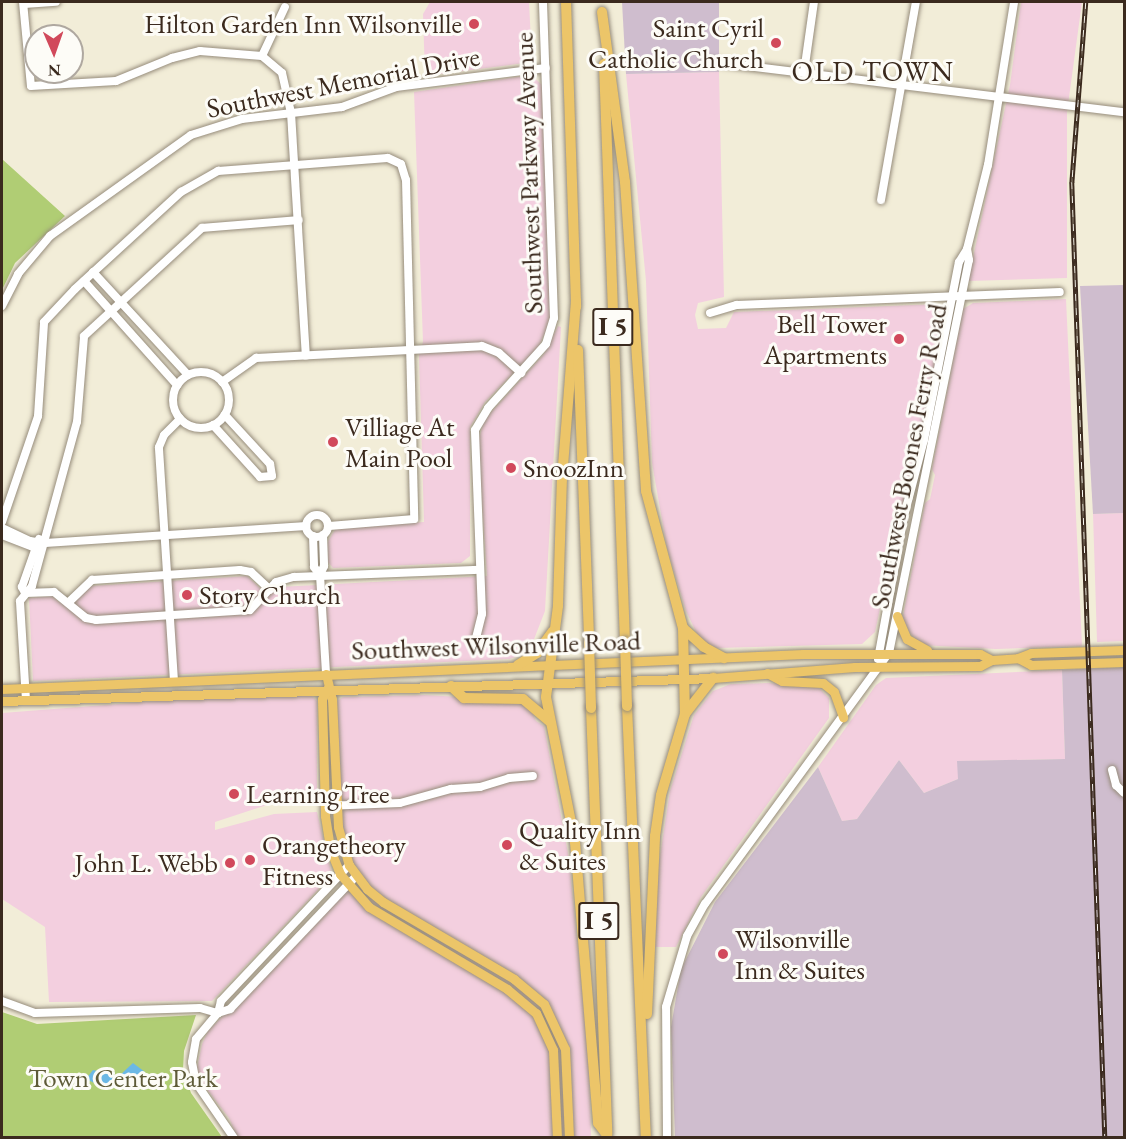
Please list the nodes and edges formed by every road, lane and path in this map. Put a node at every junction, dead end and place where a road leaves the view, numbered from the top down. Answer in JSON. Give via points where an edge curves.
{"nodes":[{"id":1,"x":56,"y":2,"type":"edge"},
{"id":2,"x":543,"y":2,"type":"edge"},
{"id":3,"x":566,"y":2,"type":"edge"},
{"id":4,"x":814,"y":2,"type":"edge"},
{"id":5,"x":916,"y":2,"type":"edge"},
{"id":6,"x":1014,"y":2,"type":"edge"},
{"id":7,"x":23,"y":3,"type":"edge"},
{"id":8,"x":285,"y":7,"type":"dead end"},
{"id":9,"x":602,"y":7,"type":"edge"},
{"id":10,"x":262,"y":56,"type":"junction"},
{"id":11,"x":706,"y":61,"type":"dead end"},
{"id":12,"x":546,"y":68,"type":"junction"},
{"id":13,"x":804,"y":72,"type":"junction"},
{"id":14,"x":904,"y":85,"type":"junction"},
{"id":15,"x":1001,"y":97,"type":"junction"},
{"id":16,"x":1125,"y":112,"type":"edge"},
{"id":17,"x":291,"y":113,"type":"junction"},
{"id":18,"x":295,"y":164,"type":"junction"},
{"id":19,"x":881,"y":200,"type":"dead end"},
{"id":20,"x":299,"y":220,"type":"junction"},
{"id":21,"x":967,"y":249,"type":"junction"},
{"id":22,"x":93,"y":272,"type":"junction"},
{"id":23,"x":84,"y":281,"type":"junction"},
{"id":24,"x":1060,"y":292,"type":"dead end"},
{"id":25,"x":961,"y":296,"type":"junction"},
{"id":26,"x":952,"y":297,"type":"junction"},
{"id":27,"x":120,"y":301,"type":"junction"},
{"id":28,"x":576,"y":301,"type":"junction"},
{"id":29,"x":2,"y":306,"type":"edge"},
{"id":30,"x":110,"y":310,"type":"junction"},
{"id":31,"x":710,"y":313,"type":"dead end"},
{"id":32,"x":409,"y":349,"type":"junction"},
{"id":33,"x":306,"y":356,"type":"junction"},
{"id":34,"x":520,"y":373,"type":"junction"},
{"id":35,"x":188,"y":375,"type":"junction"},
{"id":36,"x":222,"y":382,"type":"junction"},
{"id":37,"x":177,"y":385,"type":"junction"},
{"id":38,"x":225,"y":415,"type":"junction"},
{"id":39,"x":180,"y":419,"type":"junction"},
{"id":40,"x":213,"y":425,"type":"junction"},
{"id":41,"x":2,"y":522,"type":"edge"},
{"id":42,"x":306,"y":526,"type":"junction"},
{"id":43,"x":329,"y":526,"type":"junction"},
{"id":44,"x":2,"y":528,"type":"edge"},
{"id":45,"x":164,"y":534,"type":"junction"},
{"id":46,"x":2,"y":535,"type":"edge"},
{"id":47,"x":313,"y":536,"type":"junction"},
{"id":48,"x":323,"y":536,"type":"junction"},
{"id":49,"x":41,"y":543,"type":"junction"},
{"id":50,"x":480,"y":570,"type":"junction"},
{"id":51,"x":167,"y":575,"type":"junction"},
{"id":52,"x":320,"y":576,"type":"junction"},
{"id":53,"x":270,"y":590,"type":"junction"},
{"id":54,"x":26,"y":593,"type":"junction"},
{"id":55,"x":69,"y":602,"type":"junction"},
{"id":56,"x":170,"y":615,"type":"junction"},
{"id":57,"x":897,"y":616,"type":"junction"},
{"id":58,"x":556,"y":626,"type":"junction"},
{"id":59,"x":683,"y":628,"type":"junction"},
{"id":60,"x":476,"y":638,"type":"dead end"},
{"id":61,"x":1125,"y":650,"type":"edge"},
{"id":62,"x":878,"y":653,"type":"junction"},
{"id":63,"x":889,"y":653,"type":"junction"},
{"id":64,"x":935,"y":653,"type":"junction"},
{"id":65,"x":724,"y":658,"type":"junction"},
{"id":66,"x":1018,"y":658,"type":"junction"},
{"id":67,"x":990,"y":659,"type":"junction"},
{"id":68,"x":686,"y":660,"type":"junction"},
{"id":69,"x":1125,"y":662,"type":"edge"},
{"id":70,"x":551,"y":663,"type":"junction"},
{"id":71,"x":518,"y":665,"type":"junction"},
{"id":72,"x":879,"y":668,"type":"junction"},
{"id":73,"x":767,"y":672,"type":"junction"},
{"id":74,"x":326,"y":674,"type":"junction"},
{"id":75,"x":713,"y":678,"type":"junction"},
{"id":76,"x":685,"y":679,"type":"junction"},
{"id":77,"x":174,"y":681,"type":"junction"},
{"id":78,"x":548,"y":685,"type":"junction"},
{"id":79,"x":451,"y":686,"type":"junction"},
{"id":80,"x":2,"y":689,"type":"edge"},
{"id":81,"x":25,"y":689,"type":"junction"},
{"id":82,"x":327,"y":689,"type":"junction"},
{"id":83,"x":26,"y":700,"type":"junction"},
{"id":84,"x":2,"y":701,"type":"edge"},
{"id":85,"x":685,"y":714,"type":"junction"},
{"id":86,"x":843,"y":717,"type":"junction"},
{"id":87,"x":551,"y":724,"type":"junction"},
{"id":88,"x":1112,"y":770,"type":"dead end"},
{"id":89,"x":533,"y":776,"type":"dead end"},
{"id":90,"x":1125,"y":794,"type":"edge"},
{"id":91,"x":337,"y":805,"type":"junction"},
{"id":92,"x":325,"y":806,"type":"junction"},
{"id":93,"x":349,"y":865,"type":"junction"},
{"id":94,"x":340,"y":874,"type":"junction"},
{"id":95,"x":356,"y":876,"type":"junction"},
{"id":96,"x":348,"y":884,"type":"junction"},
{"id":97,"x":2,"y":1001,"type":"edge"},
{"id":98,"x":218,"y":1012,"type":"junction"},
{"id":99,"x":644,"y":1044,"type":"junction"},
{"id":100,"x":607,"y":1136,"type":"edge"},
{"id":101,"x":234,"y":1137,"type":"edge"},
{"id":102,"x":557,"y":1137,"type":"edge"},
{"id":103,"x":569,"y":1137,"type":"edge"},
{"id":104,"x":646,"y":1137,"type":"edge"},
{"id":105,"x":667,"y":1137,"type":"edge"}],
"edges":[{"from":1,"to":7,"type":"street"},
{"from":2,"to":12,"type":"street","name":"Southwest Parkway Avenue"},
{"from":3,"to":28,"type":"highway","number":"I 5"},
{"from":4,"to":13,"type":"street"},
{"from":5,"to":14,"type":"street"},
{"from":6,"to":15,"type":"street","name":"Southwest Boones Ferry Road"},
{"from":7,"to":10,"type":"street","via":[[31,86],[116,81],[198,51]]},
{"from":8,"to":10,"type":"street"},
{"from":9,"to":59,"type":"highway","number":"I 5","via":[[625,182],[646,491]]},
{"from":9,"to":99,"type":"highway","number":"I 5","bridge":true,"via":[[627,706]]},
{"from":10,"to":17,"type":"street","via":[[282,73]]},
{"from":11,"to":13,"type":"street"},
{"from":12,"to":17,"type":"street","name":"Southwest Memorial Drive","via":[[396,87],[342,107]]},
{"from":12,"to":34,"type":"street","name":"Southwest Parkway Avenue","via":[[555,318],[546,344]]},
{"from":13,"to":14,"type":"street"},
{"from":14,"to":15,"type":"street"},
{"from":14,"to":19,"type":"street"},
{"from":15,"to":16,"type":"street"},
{"from":15,"to":21,"type":"street","name":"Southwest Boones Ferry Road"},
{"from":17,"to":18,"type":"street"},
{"from":17,"to":29,"type":"street","name":"Southwest Memorial Drive","via":[[226,122],[175,144],[50,236],[18,274]]},
{"from":18,"to":20,"type":"street"},
{"from":18,"to":22,"type":"street","via":[[218,171],[181,192]]},
{"from":18,"to":32,"type":"street","via":[[388,158],[401,164],[406,180]]},
{"from":20,"to":27,"type":"street","via":[[202,228]]},
{"from":20,"to":33,"type":"street"},
{"from":21,"to":25,"type":"street","name":"Southwest Boones Ferry Road","via":[[969,260]]},
{"from":21,"to":26,"type":"street","name":"Southwest Boones Ferry Road","via":[[959,262]]},
{"from":22,"to":23,"type":"street"},
{"from":22,"to":27,"type":"street"},
{"from":23,"to":30,"type":"street"},
{"from":23,"to":41,"type":"street","via":[[44,322],[37,420]]},
{"from":24,"to":25,"type":"street"},
{"from":25,"to":26,"type":"street"},
{"from":25,"to":57,"type":"street","name":"Southwest Boones Ferry Road"},
{"from":26,"to":31,"type":"street","via":[[737,305]]},
{"from":26,"to":62,"type":"street","name":"Southwest Boones Ferry Road"},
{"from":27,"to":30,"type":"street"},
{"from":27,"to":35,"type":"street"},
{"from":28,"to":58,"type":"highway","number":"I 5"},
{"from":28,"to":100,"type":"highway","number":"I 5","bridge":true},
{"from":30,"to":37,"type":"street"},
{"from":30,"to":49,"type":"street","via":[[82,340],[77,422]]},
{"from":32,"to":33,"type":"street"},
{"from":32,"to":34,"type":"street","via":[[491,348]]},
{"from":32,"to":43,"type":"street","via":[[414,519]]},
{"from":33,"to":36,"type":"street","via":[[248,361]]},
{"from":34,"to":50,"type":"street","name":"Southwest Parkway Avenue","via":[[481,417],[474,434]]},
{"from":35,"to":36,"type":"street","via":[[207,373]]},
{"from":35,"to":37,"type":"street"},
{"from":36,"to":38,"type":"street","via":[[229,397]]},
{"from":37,"to":39,"type":"street","via":[[173,404]]},
{"from":38,"to":40,"type":"street"},
{"from":38,"to":40,"type":"street","via":[[270,464],[272,476],[260,477]]},
{"from":39,"to":40,"type":"street","via":[[199,428]]},
{"from":39,"to":45,"type":"street","via":[[164,435],[159,447]]},
{"from":42,"to":43,"type":"street","via":[[309,518],[317,514],[326,518]]},
{"from":42,"to":45,"type":"street"},
{"from":42,"to":47,"type":"street"},
{"from":43,"to":48,"type":"street"},
{"from":44,"to":49,"type":"street"},
{"from":45,"to":49,"type":"street"},
{"from":45,"to":51,"type":"street"},
{"from":46,"to":49,"type":"street"},
{"from":47,"to":48,"type":"street"},
{"from":47,"to":52,"type":"street","via":[[314,567]]},
{"from":48,"to":52,"type":"street","via":[[324,566]]},
{"from":49,"to":54,"type":"street","via":[[32,586]]},
{"from":50,"to":52,"type":"street"},
{"from":50,"to":60,"type":"street","name":"Southwest Parkway Avenue","via":[[482,614]]},
{"from":51,"to":53,"type":"street","via":[[246,570]]},
{"from":51,"to":55,"type":"street","via":[[86,582]]},
{"from":51,"to":56,"type":"street"},
{"from":52,"to":53,"type":"street","via":[[281,579]]},
{"from":52,"to":74,"type":"street"},
{"from":53,"to":56,"type":"street","via":[[250,610]]},
{"from":54,"to":55,"type":"street","via":[[54,592]]},
{"from":54,"to":81,"type":"street","via":[[20,601]]},
{"from":55,"to":56,"type":"street","via":[[90,620]]},
{"from":56,"to":77,"type":"street"},
{"from":57,"to":63,"type":"street","name":"Southwest Boones Ferry Road"},
{"from":57,"to":64,"type":"main road","via":[[907,639]]},
{"from":58,"to":70,"type":"highway","number":"I 5"},
{"from":58,"to":71,"type":"highway","via":[[538,652]]},
{"from":59,"to":65,"type":"highway"},
{"from":59,"to":68,"type":"highway","number":"I 5"},
{"from":61,"to":66,"type":"main road","name":"Southwest Wilsonville Road","via":[[1030,653]]},
{"from":62,"to":63,"type":"main road","name":"Southwest Wilsonville Road"},
{"from":62,"to":65,"type":"main road","name":"Southwest Wilsonville Road"},
{"from":62,"to":72,"type":"street","name":"Southwest Boones Ferry Road"},
{"from":63,"to":64,"type":"main road","name":"Southwest Wilsonville Road"},
{"from":63,"to":72,"type":"street","name":"Southwest Boones Ferry Road"},
{"from":64,"to":67,"type":"main road","name":"Southwest Wilsonville Road","via":[[980,654]]},
{"from":65,"to":68,"type":"main road","name":"Southwest Wilsonville Road"},
{"from":66,"to":67,"type":"main road","name":"Southwest Wilsonville Road"},
{"from":66,"to":69,"type":"main road","name":"Southwest Wilsonville Road","via":[[1031,665]]},
{"from":67,"to":72,"type":"main road","name":"Southwest Wilsonville Road","via":[[980,666]]},
{"from":68,"to":70,"type":"main road","name":"Southwest Wilsonville Road"},
{"from":68,"to":76,"type":"highway","number":"I 5"},
{"from":70,"to":71,"type":"main road","name":"Southwest Wilsonville Road"},
{"from":70,"to":78,"type":"highway","number":"I 5"},
{"from":71,"to":74,"type":"main road","name":"Southwest Wilsonville Road"},
{"from":72,"to":73,"type":"main road","name":"Southwest Wilsonville Road"},
{"from":72,"to":86,"type":"street","name":"Southwest Boones Ferry Road"},
{"from":73,"to":75,"type":"main road","name":"Southwest Wilsonville Road"},
{"from":73,"to":86,"type":"main road","via":[[782,681],[816,681],[828,686]]},
{"from":74,"to":77,"type":"main road","name":"Southwest Wilsonville Road"},
{"from":74,"to":82,"type":"main road"},
{"from":75,"to":76,"type":"main road","name":"Southwest Wilsonville Road"},
{"from":75,"to":85,"type":"highway","number":"I 5"},
{"from":76,"to":78,"type":"main road","name":"Southwest Wilsonville Road"},
{"from":76,"to":85,"type":"highway","number":"I 5"},
{"from":77,"to":81,"type":"main road","name":"Southwest Wilsonville Road"},
{"from":78,"to":79,"type":"main road","name":"Southwest Wilsonville Road"},
{"from":78,"to":87,"type":"highway","number":"I 5"},
{"from":79,"to":82,"type":"main road","name":"Southwest Wilsonville Road"},
{"from":79,"to":87,"type":"highway","via":[[464,698],[523,699],[538,708]]},
{"from":80,"to":81,"type":"main road","name":"Southwest Wilsonville Road"},
{"from":81,"to":83,"type":"street"},
{"from":82,"to":83,"type":"main road","name":"Southwest Wilsonville Road"},
{"from":82,"to":91,"type":"main road","via":[[332,699]]},
{"from":82,"to":92,"type":"main road","via":[[322,699]]},
{"from":83,"to":84,"type":"main road","name":"Southwest Wilsonville Road"},
{"from":85,"to":99,"type":"highway","number":"I 5","via":[[668,766],[655,836],[650,988]]},
{"from":86,"to":105,"type":"street","name":"Southwest Boones Ferry Road","via":[[705,904],[683,945],[670,983],[664,1023]]},
{"from":87,"to":100,"type":"highway","number":"I 5","via":[[575,842],[598,1123]]},
{"from":88,"to":90,"type":"street","via":[[1116,785]]},
{"from":89,"to":91,"type":"street","via":[[509,778],[480,788],[451,789],[400,803]]},
{"from":91,"to":92,"type":"street"},
{"from":91,"to":93,"type":"main road","via":[[340,840]]},
{"from":92,"to":94,"type":"main road","via":[[330,849]]},
{"from":93,"to":94,"type":"street"},
{"from":93,"to":95,"type":"main road"},
{"from":94,"to":96,"type":"main road"},
{"from":94,"to":98,"type":"street","via":[[221,1001]]},
{"from":95,"to":96,"type":"street"},
{"from":95,"to":103,"type":"main road","via":[[383,902],[514,979],[544,1004],[565,1048]]},
{"from":96,"to":98,"type":"street","via":[[230,1009]]},
{"from":96,"to":102,"type":"main road","via":[[381,915],[507,988],[536,1013],[553,1050]]},
{"from":97,"to":98,"type":"street","via":[[35,1012],[200,1008]]},
{"from":98,"to":101,"type":"street","via":[[196,1039],[192,1070],[201,1092]]},
{"from":99,"to":104,"type":"highway","number":"I 5"}]}
